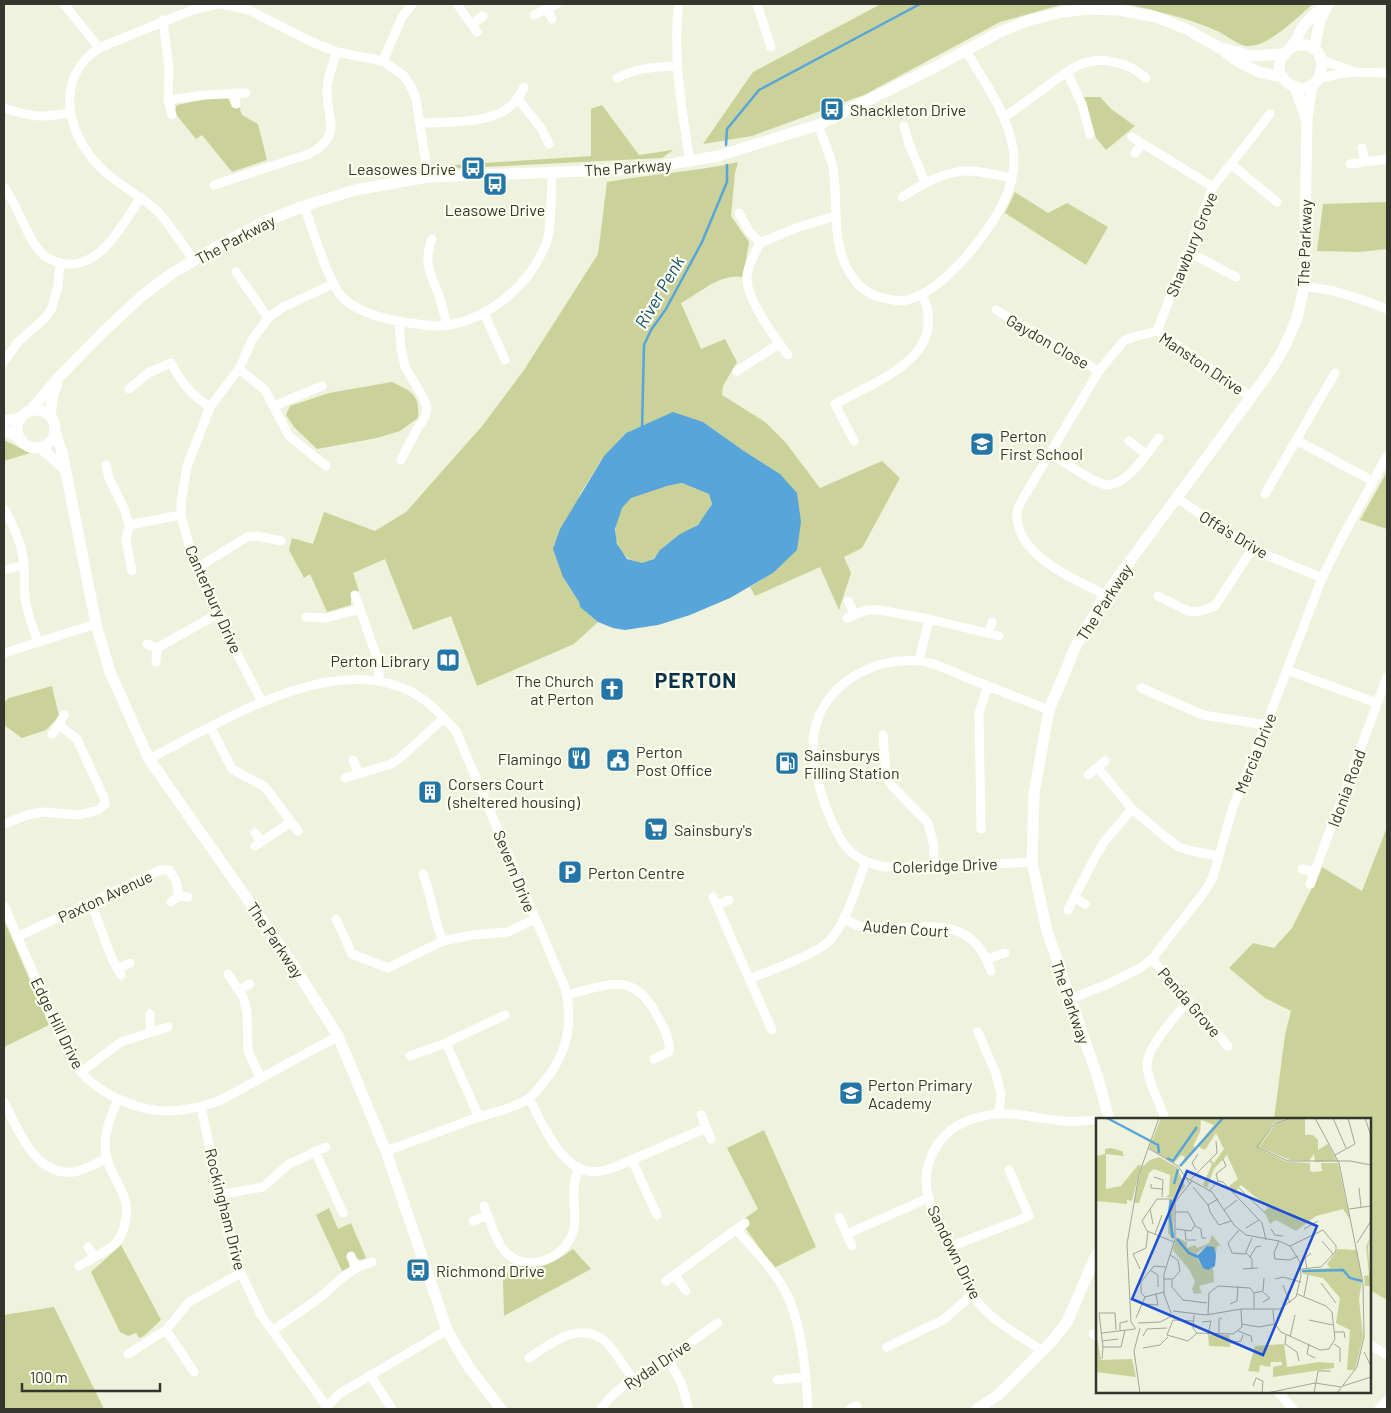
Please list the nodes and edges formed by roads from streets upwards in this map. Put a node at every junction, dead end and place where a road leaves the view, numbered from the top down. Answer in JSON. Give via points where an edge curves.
{"nodes":[{"id":1,"x":64,"y":4,"type":"edge"},
{"id":2,"x":221,"y":4,"type":"edge"},
{"id":3,"x":412,"y":4,"type":"edge"},
{"id":4,"x":457,"y":4,"type":"edge"},
{"id":5,"x":557,"y":4,"type":"edge"},
{"id":6,"x":679,"y":4,"type":"edge"},
{"id":7,"x":757,"y":4,"type":"edge"},
{"id":8,"x":1328,"y":4,"type":"edge"},
{"id":9,"x":1087,"y":6,"type":"edge"},
{"id":10,"x":191,"y":7,"type":"edge"},
{"id":11,"x":547,"y":8,"type":"junction"},
{"id":12,"x":534,"y":15,"type":"dead end"},
{"id":13,"x":482,"y":16,"type":"dead end"},
{"id":14,"x":552,"y":19,"type":"dead end"},
{"id":15,"x":163,"y":20,"type":"junction"},
{"id":16,"x":472,"y":24,"type":"junction"},
{"id":17,"x":478,"y":32,"type":"dead end"},
{"id":18,"x":771,"y":47,"type":"dead end"},
{"id":19,"x":99,"y":48,"type":"junction"},
{"id":20,"x":1220,"y":48,"type":"junction"},
{"id":21,"x":965,"y":49,"type":"junction"},
{"id":22,"x":1314,"y":49,"type":"junction"},
{"id":23,"x":1287,"y":51,"type":"junction"},
{"id":24,"x":337,"y":52,"type":"junction"},
{"id":25,"x":1322,"y":60,"type":"junction"},
{"id":26,"x":383,"y":61,"type":"junction"},
{"id":27,"x":677,"y":66,"type":"junction"},
{"id":28,"x":1067,"y":72,"type":"junction"},
{"id":29,"x":1352,"y":72,"type":"junction"},
{"id":30,"x":1387,"y":73,"type":"edge"},
{"id":31,"x":1282,"y":77,"type":"junction"},
{"id":32,"x":617,"y":78,"type":"dead end"},
{"id":33,"x":1146,"y":78,"type":"dead end"},
{"id":34,"x":1315,"y":82,"type":"junction"},
{"id":35,"x":524,"y":87,"type":"dead end"},
{"id":36,"x":1295,"y":87,"type":"junction"},
{"id":37,"x":235,"y":93,"type":"junction"},
{"id":38,"x":246,"y":93,"type":"dead end"},
{"id":39,"x":518,"y":99,"type":"junction"},
{"id":40,"x":168,"y":100,"type":"junction"},
{"id":41,"x":236,"y":104,"type":"dead end"},
{"id":42,"x":4,"y":108,"type":"edge"},
{"id":43,"x":70,"y":113,"type":"junction"},
{"id":44,"x":1270,"y":114,"type":"dead end"},
{"id":45,"x":172,"y":115,"type":"dead end"},
{"id":46,"x":1004,"y":117,"type":"junction"},
{"id":47,"x":1307,"y":120,"type":"junction"},
{"id":48,"x":421,"y":123,"type":"junction"},
{"id":49,"x":818,"y":125,"type":"junction"},
{"id":50,"x":904,"y":126,"type":"dead end"},
{"id":51,"x":1090,"y":134,"type":"dead end"},
{"id":52,"x":1132,"y":137,"type":"dead end"},
{"id":53,"x":548,"y":144,"type":"dead end"},
{"id":54,"x":1142,"y":144,"type":"junction"},
{"id":55,"x":1362,"y":148,"type":"dead end"},
{"id":56,"x":1135,"y":153,"type":"dead end"},
{"id":57,"x":1387,"y":159,"type":"edge"},
{"id":58,"x":690,"y":162,"type":"junction"},
{"id":59,"x":1365,"y":162,"type":"junction"},
{"id":60,"x":1350,"y":164,"type":"dead end"},
{"id":61,"x":1232,"y":165,"type":"junction"},
{"id":62,"x":226,"y":171,"type":"dead end"},
{"id":63,"x":552,"y":172,"type":"junction"},
{"id":64,"x":428,"y":177,"type":"junction"},
{"id":65,"x":1011,"y":178,"type":"junction"},
{"id":66,"x":229,"y":180,"type":"junction"},
{"id":67,"x":925,"y":182,"type":"junction"},
{"id":68,"x":214,"y":185,"type":"dead end"},
{"id":69,"x":4,"y":187,"type":"edge"},
{"id":70,"x":1213,"y":187,"type":"junction"},
{"id":71,"x":141,"y":197,"type":"junction"},
{"id":72,"x":902,"y":197,"type":"dead end"},
{"id":73,"x":1277,"y":202,"type":"dead end"},
{"id":74,"x":304,"y":206,"type":"junction"},
{"id":75,"x":739,"y":213,"type":"dead end"},
{"id":76,"x":836,"y":216,"type":"junction"},
{"id":77,"x":432,"y":239,"type":"dead end"},
{"id":78,"x":760,"y":243,"type":"junction"},
{"id":79,"x":1188,"y":252,"type":"junction"},
{"id":80,"x":194,"y":261,"type":"junction"},
{"id":81,"x":60,"y":263,"type":"junction"},
{"id":82,"x":236,"y":272,"type":"dead end"},
{"id":83,"x":1236,"y":277,"type":"dead end"},
{"id":84,"x":333,"y":284,"type":"junction"},
{"id":85,"x":1304,"y":287,"type":"junction"},
{"id":86,"x":922,"y":294,"type":"junction"},
{"id":87,"x":1387,"y":309,"type":"edge"},
{"id":88,"x":996,"y":310,"type":"dead end"},
{"id":89,"x":484,"y":313,"type":"junction"},
{"id":90,"x":268,"y":318,"type":"junction"},
{"id":91,"x":399,"y":321,"type":"junction"},
{"id":92,"x":447,"y":325,"type":"junction"},
{"id":93,"x":1157,"y":331,"type":"junction"},
{"id":94,"x":780,"y":344,"type":"junction"},
{"id":95,"x":788,"y":356,"type":"dead end"},
{"id":96,"x":4,"y":360,"type":"edge"},
{"id":97,"x":505,"y":360,"type":"dead end"},
{"id":98,"x":239,"y":369,"type":"junction"},
{"id":99,"x":737,"y":371,"type":"dead end"},
{"id":100,"x":1099,"y":371,"type":"junction"},
{"id":101,"x":1335,"y":372,"type":"dead end"},
{"id":102,"x":58,"y":378,"type":"junction"},
{"id":103,"x":322,"y":386,"type":"dead end"},
{"id":104,"x":129,"y":389,"type":"dead end"},
{"id":105,"x":1251,"y":397,"type":"junction"},
{"id":106,"x":210,"y":406,"type":"junction"},
{"id":107,"x":274,"y":406,"type":"junction"},
{"id":108,"x":25,"y":415,"type":"junction"},
{"id":109,"x":50,"y":416,"type":"junction"},
{"id":110,"x":4,"y":421,"type":"edge"},
{"id":111,"x":4,"y":430,"type":"edge"},
{"id":112,"x":55,"y":432,"type":"junction"},
{"id":113,"x":20,"y":438,"type":"junction"},
{"id":114,"x":1159,"y":438,"type":"dead end"},
{"id":115,"x":1296,"y":440,"type":"junction"},
{"id":116,"x":854,"y":441,"type":"dead end"},
{"id":117,"x":1129,"y":441,"type":"dead end"},
{"id":118,"x":40,"y":447,"type":"junction"},
{"id":119,"x":1050,"y":453,"type":"junction"},
{"id":120,"x":1146,"y":454,"type":"junction"},
{"id":121,"x":1387,"y":456,"type":"edge"},
{"id":122,"x":401,"y":460,"type":"dead end"},
{"id":123,"x":106,"y":464,"type":"dead end"},
{"id":124,"x":326,"y":466,"type":"dead end"},
{"id":125,"x":65,"y":469,"type":"junction"},
{"id":126,"x":1373,"y":481,"type":"junction"},
{"id":127,"x":1265,"y":494,"type":"dead end"},
{"id":128,"x":1176,"y":498,"type":"junction"},
{"id":129,"x":4,"y":509,"type":"edge"},
{"id":130,"x":181,"y":515,"type":"junction"},
{"id":131,"x":129,"y":525,"type":"junction"},
{"id":132,"x":281,"y":541,"type":"dead end"},
{"id":133,"x":1252,"y":549,"type":"junction"},
{"id":134,"x":24,"y":565,"type":"junction"},
{"id":135,"x":197,"y":568,"type":"junction"},
{"id":136,"x":4,"y":570,"type":"edge"},
{"id":137,"x":132,"y":571,"type":"dead end"},
{"id":138,"x":1322,"y":578,"type":"junction"},
{"id":139,"x":356,"y":595,"type":"dead end"},
{"id":140,"x":1105,"y":595,"type":"junction"},
{"id":141,"x":1158,"y":596,"type":"dead end"},
{"id":142,"x":848,"y":602,"type":"dead end"},
{"id":143,"x":360,"y":609,"type":"junction"},
{"id":144,"x":218,"y":614,"type":"junction"},
{"id":145,"x":306,"y":618,"type":"dead end"},
{"id":146,"x":929,"y":619,"type":"junction"},
{"id":147,"x":992,"y":622,"type":"dead end"},
{"id":148,"x":96,"y":624,"type":"junction"},
{"id":149,"x":989,"y":632,"type":"junction"},
{"id":150,"x":999,"y":636,"type":"dead end"},
{"id":151,"x":38,"y":642,"type":"junction"},
{"id":152,"x":147,"y":644,"type":"dead end"},
{"id":153,"x":157,"y":648,"type":"junction"},
{"id":154,"x":4,"y":653,"type":"edge"},
{"id":155,"x":919,"y":661,"type":"junction"},
{"id":156,"x":156,"y":662,"type":"dead end"},
{"id":157,"x":1287,"y":670,"type":"junction"},
{"id":158,"x":1387,"y":677,"type":"edge"},
{"id":159,"x":380,"y":681,"type":"junction"},
{"id":160,"x":988,"y":686,"type":"junction"},
{"id":161,"x":1140,"y":688,"type":"dead end"},
{"id":162,"x":262,"y":702,"type":"junction"},
{"id":163,"x":1377,"y":703,"type":"junction"},
{"id":164,"x":1049,"y":710,"type":"junction"},
{"id":165,"x":64,"y":715,"type":"dead end"},
{"id":166,"x":444,"y":718,"type":"junction"},
{"id":167,"x":59,"y":725,"type":"junction"},
{"id":168,"x":1266,"y":725,"type":"junction"},
{"id":169,"x":211,"y":728,"type":"junction"},
{"id":170,"x":52,"y":734,"type":"dead end"},
{"id":171,"x":883,"y":735,"type":"dead end"},
{"id":172,"x":149,"y":759,"type":"junction"},
{"id":173,"x":353,"y":760,"type":"dead end"},
{"id":174,"x":358,"y":774,"type":"junction"},
{"id":175,"x":1088,"y":775,"type":"dead end"},
{"id":176,"x":345,"y":778,"type":"dead end"},
{"id":177,"x":1132,"y":810,"type":"junction"},
{"id":178,"x":291,"y":822,"type":"junction"},
{"id":179,"x":4,"y":824,"type":"edge"},
{"id":180,"x":981,"y":829,"type":"dead end"},
{"id":181,"x":298,"y":831,"type":"dead end"},
{"id":182,"x":255,"y":833,"type":"dead end"},
{"id":183,"x":1218,"y":856,"type":"junction"},
{"id":184,"x":866,"y":862,"type":"junction"},
{"id":185,"x":1032,"y":862,"type":"junction"},
{"id":186,"x":933,"y":866,"type":"junction"},
{"id":187,"x":1302,"y":869,"type":"dead end"},
{"id":188,"x":1315,"y":872,"type":"junction"},
{"id":189,"x":422,"y":874,"type":"dead end"},
{"id":190,"x":1310,"y":884,"type":"dead end"},
{"id":191,"x":1075,"y":898,"type":"junction"},
{"id":192,"x":729,"y":900,"type":"dead end"},
{"id":193,"x":171,"y":902,"type":"dead end"},
{"id":194,"x":91,"y":903,"type":"junction"},
{"id":195,"x":1085,"y":904,"type":"dead end"},
{"id":196,"x":4,"y":906,"type":"edge"},
{"id":197,"x":1068,"y":910,"type":"dead end"},
{"id":198,"x":844,"y":918,"type":"junction"},
{"id":199,"x":336,"y":919,"type":"dead end"},
{"id":200,"x":535,"y":919,"type":"junction"},
{"id":201,"x":17,"y":936,"type":"junction"},
{"id":202,"x":443,"y":941,"type":"junction"},
{"id":203,"x":1006,"y":953,"type":"dead end"},
{"id":204,"x":987,"y":959,"type":"junction"},
{"id":205,"x":1152,"y":959,"type":"junction"},
{"id":206,"x":130,"y":963,"type":"dead end"},
{"id":207,"x":991,"y":971,"type":"dead end"},
{"id":208,"x":228,"y":974,"type":"dead end"},
{"id":209,"x":750,"y":979,"type":"junction"},
{"id":210,"x":250,"y":984,"type":"dead end"},
{"id":211,"x":239,"y":990,"type":"junction"},
{"id":212,"x":567,"y":995,"type":"junction"},
{"id":213,"x":1070,"y":999,"type":"junction"},
{"id":214,"x":1188,"y":1000,"type":"junction"},
{"id":215,"x":150,"y":1014,"type":"dead end"},
{"id":216,"x":505,"y":1015,"type":"dead end"},
{"id":217,"x":168,"y":1027,"type":"dead end"},
{"id":218,"x":772,"y":1030,"type":"dead end"},
{"id":219,"x":150,"y":1032,"type":"junction"},
{"id":220,"x":978,"y":1032,"type":"dead end"},
{"id":221,"x":338,"y":1036,"type":"junction"},
{"id":222,"x":446,"y":1042,"type":"junction"},
{"id":223,"x":1228,"y":1046,"type":"dead end"},
{"id":224,"x":410,"y":1056,"type":"dead end"},
{"id":225,"x":654,"y":1059,"type":"dead end"},
{"id":226,"x":81,"y":1072,"type":"junction"},
{"id":227,"x":260,"y":1077,"type":"junction"},
{"id":228,"x":529,"y":1098,"type":"junction"},
{"id":229,"x":118,"y":1100,"type":"junction"},
{"id":230,"x":4,"y":1102,"type":"edge"},
{"id":231,"x":201,"y":1106,"type":"junction"},
{"id":232,"x":999,"y":1113,"type":"junction"},
{"id":233,"x":701,"y":1115,"type":"dead end"},
{"id":234,"x":479,"y":1117,"type":"junction"},
{"id":235,"x":1109,"y":1118,"type":"edge"},
{"id":236,"x":1165,"y":1118,"type":"edge"},
{"id":237,"x":1096,"y":1120,"type":"edge"},
{"id":238,"x":706,"y":1128,"type":"junction"},
{"id":239,"x":711,"y":1139,"type":"dead end"},
{"id":240,"x":326,"y":1147,"type":"dead end"},
{"id":241,"x":315,"y":1151,"type":"junction"},
{"id":242,"x":386,"y":1151,"type":"junction"},
{"id":243,"x":107,"y":1158,"type":"junction"},
{"id":244,"x":632,"y":1160,"type":"junction"},
{"id":245,"x":578,"y":1167,"type":"junction"},
{"id":246,"x":1009,"y":1170,"type":"dead end"},
{"id":247,"x":219,"y":1195,"type":"junction"},
{"id":248,"x":928,"y":1198,"type":"junction"},
{"id":249,"x":653,"y":1205,"type":"junction"},
{"id":250,"x":484,"y":1206,"type":"dead end"},
{"id":251,"x":644,"y":1208,"type":"dead end"},
{"id":252,"x":343,"y":1213,"type":"dead end"},
{"id":253,"x":657,"y":1214,"type":"dead end"},
{"id":254,"x":488,"y":1215,"type":"junction"},
{"id":255,"x":839,"y":1217,"type":"dead end"},
{"id":256,"x":473,"y":1221,"type":"dead end"},
{"id":257,"x":745,"y":1223,"type":"dead end"},
{"id":258,"x":736,"y":1229,"type":"junction"},
{"id":259,"x":846,"y":1234,"type":"junction"},
{"id":260,"x":852,"y":1246,"type":"dead end"},
{"id":261,"x":88,"y":1247,"type":"dead end"},
{"id":262,"x":950,"y":1247,"type":"junction"},
{"id":263,"x":1096,"y":1255,"type":"edge"},
{"id":264,"x":351,"y":1256,"type":"dead end"},
{"id":265,"x":94,"y":1257,"type":"junction"},
{"id":266,"x":372,"y":1262,"type":"dead end"},
{"id":267,"x":79,"y":1266,"type":"dead end"},
{"id":268,"x":356,"y":1267,"type":"junction"},
{"id":269,"x":241,"y":1273,"type":"junction"},
{"id":270,"x":675,"y":1275,"type":"junction"},
{"id":271,"x":666,"y":1281,"type":"dead end"},
{"id":272,"x":686,"y":1291,"type":"dead end"},
{"id":273,"x":972,"y":1295,"type":"junction"},
{"id":274,"x":718,"y":1323,"type":"dead end"},
{"id":275,"x":166,"y":1330,"type":"junction"},
{"id":276,"x":447,"y":1330,"type":"junction"},
{"id":277,"x":272,"y":1331,"type":"junction"},
{"id":278,"x":1371,"y":1346,"type":"edge"},
{"id":279,"x":887,"y":1347,"type":"dead end"},
{"id":280,"x":1043,"y":1352,"type":"junction"},
{"id":281,"x":128,"y":1354,"type":"dead end"},
{"id":282,"x":1387,"y":1356,"type":"edge"},
{"id":283,"x":529,"y":1358,"type":"dead end"},
{"id":284,"x":668,"y":1358,"type":"junction"},
{"id":285,"x":194,"y":1372,"type":"dead end"},
{"id":286,"x":370,"y":1375,"type":"junction"},
{"id":287,"x":806,"y":1377,"type":"junction"},
{"id":288,"x":633,"y":1379,"type":"junction"},
{"id":289,"x":777,"y":1380,"type":"dead end"},
{"id":290,"x":1279,"y":1393,"type":"edge"},
{"id":291,"x":1387,"y":1400,"type":"edge"},
{"id":292,"x":326,"y":1408,"type":"edge"},
{"id":293,"x":1289,"y":1408,"type":"edge"},
{"id":294,"x":392,"y":1409,"type":"edge"},
{"id":295,"x":501,"y":1409,"type":"edge"},
{"id":296,"x":601,"y":1409,"type":"edge"},
{"id":297,"x":689,"y":1409,"type":"edge"},
{"id":298,"x":808,"y":1409,"type":"edge"},
{"id":299,"x":977,"y":1409,"type":"edge"},
{"id":300,"x":1379,"y":1409,"type":"edge"}],
"edges":[{"from":1,"to":19,"type":"street"},
{"from":2,"to":10,"type":"street"},
{"from":2,"to":24,"type":"street","via":[[250,10]]},
{"from":3,"to":26,"type":"street","via":[[402,17]]},
{"from":4,"to":16,"type":"street"},
{"from":5,"to":11,"type":"street"},
{"from":6,"to":27,"type":"street"},
{"from":7,"to":18,"type":"street"},
{"from":8,"to":22,"type":"street","via":[[1320,20]]},
{"from":8,"to":23,"type":"street","via":[[1304,25]]},
{"from":9,"to":20,"type":"street","name":"The Parkway","via":[[1156,17]]},
{"from":9,"to":21,"type":"street","name":"The Parkway","via":[[1030,20]]},
{"from":10,"to":15,"type":"street"},
{"from":11,"to":12,"type":"street"},
{"from":11,"to":14,"type":"street"},
{"from":13,"to":16,"type":"street"},
{"from":15,"to":19,"type":"street"},
{"from":15,"to":40,"type":"street","via":[[169,69]]},
{"from":16,"to":17,"type":"street"},
{"from":19,"to":43,"type":"street","via":[[89,55],[74,76]]},
{"from":20,"to":23,"type":"street","name":"The Parkway","via":[[1252,56]]},
{"from":20,"to":31,"type":"street","name":"The Parkway","via":[[1259,72]]},
{"from":21,"to":46,"type":"street"},
{"from":21,"to":49,"type":"street","name":"The Parkway"},
{"from":22,"to":23,"type":"street","via":[[1303,45]]},
{"from":22,"to":25,"type":"street"},
{"from":23,"to":31,"type":"street","via":[[1279,66]]},
{"from":24,"to":26,"type":"street"},
{"from":24,"to":66,"type":"street","via":[[327,90],[331,124],[329,137],[322,147]]},
{"from":25,"to":29,"type":"street"},
{"from":25,"to":34,"type":"street","via":[[1322,69]]},
{"from":26,"to":48,"type":"street","via":[[404,76],[411,87]]},
{"from":27,"to":32,"type":"street","via":[[646,68]]},
{"from":27,"to":58,"type":"street"},
{"from":28,"to":33,"type":"street","via":[[1079,65],[1107,61],[1137,70]]},
{"from":28,"to":46,"type":"street"},
{"from":28,"to":51,"type":"street","via":[[1082,104]]},
{"from":29,"to":30,"type":"street"},
{"from":29,"to":34,"type":"street"},
{"from":31,"to":36,"type":"street"},
{"from":34,"to":36,"type":"street","via":[[1306,87]]},
{"from":34,"to":47,"type":"street","name":"The Parkway"},
{"from":35,"to":39,"type":"street"},
{"from":36,"to":47,"type":"street","name":"The Parkway"},
{"from":37,"to":38,"type":"street"},
{"from":37,"to":40,"type":"street"},
{"from":37,"to":41,"type":"street"},
{"from":39,"to":48,"type":"street","via":[[493,117]]},
{"from":39,"to":53,"type":"street","via":[[541,128]]},
{"from":40,"to":45,"type":"street"},
{"from":42,"to":43,"type":"street","via":[[38,117]]},
{"from":43,"to":71,"type":"street","via":[[85,149],[100,168]]},
{"from":44,"to":61,"type":"street","name":"Shawbury Grove"},
{"from":46,"to":65,"type":"street","via":[[1013,147]]},
{"from":47,"to":85,"type":"street","name":"The Parkway"},
{"from":48,"to":64,"type":"street"},
{"from":49,"to":58,"type":"street","name":"The Parkway"},
{"from":49,"to":76,"type":"street","via":[[833,168]]},
{"from":50,"to":67,"type":"street","via":[[908,144]]},
{"from":52,"to":54,"type":"street"},
{"from":54,"to":56,"type":"street"},
{"from":54,"to":70,"type":"street"},
{"from":55,"to":59,"type":"street"},
{"from":57,"to":59,"type":"street"},
{"from":58,"to":63,"type":"street","name":"The Parkway","via":[[642,169]]},
{"from":59,"to":60,"type":"street"},
{"from":61,"to":70,"type":"street","name":"Shawbury Grove"},
{"from":61,"to":73,"type":"street"},
{"from":62,"to":66,"type":"street"},
{"from":63,"to":64,"type":"street","name":"The Parkway"},
{"from":63,"to":89,"type":"street","via":[[547,242],[520,285]]},
{"from":64,"to":74,"type":"street","name":"The Parkway","via":[[355,190]]},
{"from":65,"to":67,"type":"street","via":[[965,171]]},
{"from":65,"to":86,"type":"street","via":[[1002,205],[981,239],[958,265]]},
{"from":66,"to":68,"type":"street"},
{"from":67,"to":72,"type":"street"},
{"from":69,"to":81,"type":"street","via":[[40,252]]},
{"from":70,"to":79,"type":"street","name":"Shawbury Grove"},
{"from":71,"to":80,"type":"street","via":[[160,214]]},
{"from":71,"to":81,"type":"street","via":[[106,247],[94,258],[84,262]]},
{"from":74,"to":80,"type":"street","name":"The Parkway","via":[[268,220]]},
{"from":74,"to":84,"type":"street"},
{"from":75,"to":78,"type":"street"},
{"from":76,"to":78,"type":"street"},
{"from":76,"to":86,"type":"street","via":[[844,262],[866,291],[897,301]]},
{"from":77,"to":92,"type":"street","via":[[428,267]]},
{"from":78,"to":94,"type":"street","via":[[749,264],[747,285]]},
{"from":79,"to":83,"type":"street"},
{"from":79,"to":93,"type":"street","name":"Shawbury Grove"},
{"from":80,"to":102,"type":"street","name":"The Parkway","via":[[142,296]]},
{"from":81,"to":96,"type":"street","via":[[51,310]]},
{"from":82,"to":90,"type":"street"},
{"from":84,"to":90,"type":"street","name":"Canterbury Drive","via":[[283,307]]},
{"from":84,"to":91,"type":"street","via":[[344,299],[356,307]]},
{"from":85,"to":87,"type":"street","via":[[1319,287],[1353,296]]},
{"from":85,"to":105,"type":"street","name":"The Parkway","via":[[1297,318],[1285,346]]},
{"from":86,"to":116,"type":"street","via":[[930,323],[923,344],[912,358],[835,404]]},
{"from":88,"to":100,"type":"street","name":"Gaydon Close"},
{"from":89,"to":92,"type":"street"},
{"from":89,"to":97,"type":"street"},
{"from":90,"to":98,"type":"street","name":"Canterbury Drive","via":[[252,340]]},
{"from":91,"to":92,"type":"street"},
{"from":91,"to":122,"type":"street","via":[[400,348],[405,367],[427,408]]},
{"from":93,"to":100,"type":"street","name":"Manston Drive","via":[[1124,341]]},
{"from":93,"to":105,"type":"street","name":"Manston Drive"},
{"from":94,"to":95,"type":"street"},
{"from":94,"to":99,"type":"street"},
{"from":98,"to":106,"type":"street","name":"Canterbury Drive"},
{"from":98,"to":107,"type":"street","via":[[265,390]]},
{"from":100,"to":119,"type":"street","name":"Manston Drive"},
{"from":101,"to":115,"type":"street"},
{"from":102,"to":108,"type":"street","name":"The Parkway"},
{"from":102,"to":109,"type":"street"},
{"from":103,"to":107,"type":"street"},
{"from":104,"to":106,"type":"street","via":[[148,373],[171,363],[190,393]]},
{"from":105,"to":128,"type":"street","name":"The Parkway"},
{"from":106,"to":130,"type":"street","name":"Canterbury Drive","via":[[187,466]]},
{"from":107,"to":124,"type":"street","via":[[289,436]]},
{"from":108,"to":109,"type":"street","via":[[37,410]]},
{"from":108,"to":110,"type":"street"},
{"from":108,"to":113,"type":"street","via":[[18,428]]},
{"from":109,"to":112,"type":"street"},
{"from":111,"to":113,"type":"street"},
{"from":112,"to":118,"type":"street","via":[[50,442]]},
{"from":112,"to":125,"type":"street","name":"The Parkway"},
{"from":113,"to":118,"type":"street","via":[[31,447]]},
{"from":114,"to":120,"type":"street"},
{"from":115,"to":126,"type":"street"},
{"from":115,"to":127,"type":"street"},
{"from":117,"to":120,"type":"street"},
{"from":118,"to":125,"type":"street"},
{"from":119,"to":120,"type":"street","via":[[1098,484],[1108,485],[1128,476]]},
{"from":119,"to":140,"type":"street","name":"Manston Drive","via":[[1022,500],[1017,512],[1018,527],[1029,548],[1052,566]]},
{"from":121,"to":126,"type":"street","name":"Mercia Drive"},
{"from":123,"to":131,"type":"street"},
{"from":125,"to":148,"type":"street","name":"The Parkway"},
{"from":126,"to":138,"type":"street","name":"Mercia Drive"},
{"from":128,"to":133,"type":"street","name":"Offa's Drive"},
{"from":128,"to":140,"type":"street","name":"The Parkway"},
{"from":129,"to":134,"type":"street","via":[[20,543]]},
{"from":130,"to":131,"type":"street"},
{"from":130,"to":135,"type":"street","name":"Canterbury Drive"},
{"from":131,"to":137,"type":"street","via":[[126,540]]},
{"from":132,"to":135,"type":"street","via":[[247,537]]},
{"from":133,"to":138,"type":"street","name":"Offa's Drive"},
{"from":133,"to":141,"type":"street","via":[[1215,606],[1190,612]]},
{"from":134,"to":136,"type":"street"},
{"from":134,"to":151,"type":"street","via":[[26,599]]},
{"from":135,"to":144,"type":"street","name":"Canterbury Drive"},
{"from":138,"to":157,"type":"street","name":"Mercia Drive"},
{"from":139,"to":143,"type":"street"},
{"from":140,"to":164,"type":"street","name":"The Parkway","via":[[1075,648]]},
{"from":142,"to":146,"type":"street","via":[[851,617],[867,610],[879,610]]},
{"from":143,"to":145,"type":"street","via":[[326,618]]},
{"from":143,"to":159,"type":"street","via":[[376,655]]},
{"from":144,"to":153,"type":"street"},
{"from":144,"to":162,"type":"street","name":"Canterbury Drive"},
{"from":146,"to":149,"type":"street"},
{"from":146,"to":155,"type":"street"},
{"from":147,"to":149,"type":"street"},
{"from":148,"to":151,"type":"street"},
{"from":148,"to":172,"type":"street","name":"The Parkway","via":[[110,672]]},
{"from":149,"to":150,"type":"street"},
{"from":151,"to":154,"type":"street"},
{"from":152,"to":153,"type":"street"},
{"from":153,"to":156,"type":"street"},
{"from":155,"to":160,"type":"street","name":"Coleridge Drive"},
{"from":155,"to":184,"type":"street","name":"Coleridge Drive","via":[[886,662],[852,676],[820,713],[814,732],[815,772],[826,808],[844,846],[853,856]]},
{"from":157,"to":163,"type":"street"},
{"from":157,"to":168,"type":"street","name":"Mercia Drive"},
{"from":158,"to":163,"type":"street","name":"Idonia Road"},
{"from":159,"to":162,"type":"street","name":"Severn Drive","via":[[321,682]]},
{"from":159,"to":166,"type":"street","name":"Severn Drive","via":[[408,690]]},
{"from":160,"to":164,"type":"street","name":"Coleridge Drive"},
{"from":160,"to":180,"type":"street","via":[[979,713]]},
{"from":161,"to":168,"type":"street","via":[[1203,715]]},
{"from":162,"to":169,"type":"street","name":"Severn Drive"},
{"from":163,"to":188,"type":"street","name":"Idonia Road"},
{"from":164,"to":185,"type":"street","name":"The Parkway","via":[[1034,793]]},
{"from":165,"to":167,"type":"street"},
{"from":166,"to":174,"type":"street","via":[[399,759]]},
{"from":166,"to":200,"type":"street","name":"Severn Drive","via":[[456,731]]},
{"from":167,"to":170,"type":"street"},
{"from":167,"to":179,"type":"street","via":[[77,739],[105,804],[98,810],[79,815],[42,812]]},
{"from":168,"to":183,"type":"street","name":"Mercia Drive","via":[[1233,807]]},
{"from":169,"to":172,"type":"street","name":"Severn Drive"},
{"from":169,"to":178,"type":"street","via":[[232,769],[265,787]]},
{"from":171,"to":186,"type":"street","via":[[886,776],[928,823],[934,846]]},
{"from":172,"to":221,"type":"street","name":"The Parkway","via":[[246,896]]},
{"from":173,"to":174,"type":"street"},
{"from":174,"to":176,"type":"street"},
{"from":175,"to":177,"type":"street","via":[[1102,764]]},
{"from":177,"to":183,"type":"street","via":[[1179,847]]},
{"from":177,"to":191,"type":"street","via":[[1104,842]]},
{"from":178,"to":181,"type":"street"},
{"from":178,"to":182,"type":"street","via":[[258,844]]},
{"from":183,"to":205,"type":"street","name":"Mercia Drive","via":[[1205,891]]},
{"from":184,"to":186,"type":"street","name":"Coleridge Drive","via":[[882,867]]},
{"from":184,"to":198,"type":"street"},
{"from":185,"to":186,"type":"street","name":"Coleridge Drive"},
{"from":185,"to":213,"type":"street","name":"The Parkway","via":[[1047,931]]},
{"from":187,"to":188,"type":"street"},
{"from":188,"to":190,"type":"street","name":"Idonia Road"},
{"from":189,"to":202,"type":"street"},
{"from":191,"to":195,"type":"street"},
{"from":191,"to":197,"type":"street"},
{"from":192,"to":209,"type":"street","via":[[714,901]]},
{"from":193,"to":194,"type":"street","name":"Paxton Avenue","via":[[183,896],[169,870],[160,870]]},
{"from":194,"to":201,"type":"street","name":"Paxton Avenue"},
{"from":194,"to":206,"type":"street","via":[[119,972]]},
{"from":196,"to":201,"type":"street","name":"Edge Hill Drive"},
{"from":198,"to":204,"type":"street","name":"Auden Court","via":[[868,928],[944,928],[962,933],[977,943]]},
{"from":198,"to":209,"type":"street","via":[[824,946]]},
{"from":199,"to":202,"type":"street","via":[[352,954],[388,968]]},
{"from":200,"to":202,"type":"street","via":[[508,932]]},
{"from":200,"to":212,"type":"street","name":"Severn Drive"},
{"from":201,"to":226,"type":"street","name":"Edge Hill Drive","via":[[70,1056]]},
{"from":203,"to":204,"type":"street"},
{"from":204,"to":207,"type":"street","name":"Auden Court"},
{"from":205,"to":213,"type":"street","name":"Mercia Drive","via":[[1108,984]]},
{"from":205,"to":214,"type":"street","name":"Penda Grove"},
{"from":208,"to":211,"type":"street"},
{"from":209,"to":218,"type":"street","via":[[772,1016]]},
{"from":210,"to":211,"type":"street"},
{"from":211,"to":227,"type":"street","via":[[247,1012],[248,1051]]},
{"from":212,"to":225,"type":"street","via":[[617,983],[626,984],[641,993],[651,1004],[669,1043],[669,1052]]},
{"from":212,"to":228,"type":"street","name":"Severn Drive","via":[[564,1051],[550,1076]]},
{"from":213,"to":235,"type":"street","name":"The Parkway"},
{"from":214,"to":223,"type":"street","name":"Penda Grove"},
{"from":214,"to":236,"type":"street","via":[[1156,1043],[1147,1062],[1148,1074]]},
{"from":215,"to":219,"type":"street"},
{"from":216,"to":222,"type":"street"},
{"from":217,"to":219,"type":"street"},
{"from":219,"to":226,"type":"street","via":[[121,1042]]},
{"from":220,"to":232,"type":"street","via":[[996,1074],[1001,1094]]},
{"from":221,"to":227,"type":"street","name":"Edge Hill Drive"},
{"from":221,"to":242,"type":"street","name":"The Parkway"},
{"from":222,"to":224,"type":"street"},
{"from":222,"to":234,"type":"street"},
{"from":226,"to":229,"type":"street","name":"Edge Hill Drive"},
{"from":227,"to":231,"type":"street","name":"Edge Hill Drive","via":[[218,1101]]},
{"from":228,"to":234,"type":"street","name":"Severn Drive"},
{"from":228,"to":245,"type":"street","via":[[554,1145]]},
{"from":229,"to":231,"type":"street","name":"Edge Hill Drive","via":[[161,1111]]},
{"from":229,"to":243,"type":"street","via":[[108,1122],[105,1138]]},
{"from":230,"to":243,"type":"street","via":[[31,1153],[48,1166],[74,1172]]},
{"from":231,"to":247,"type":"street","name":"Rockingham Drive"},
{"from":232,"to":237,"type":"street","name":"Sandown Drive","via":[[1063,1121]]},
{"from":232,"to":248,"type":"street","name":"Sandown Drive","via":[[968,1120],[944,1135],[931,1156],[927,1174]]},
{"from":233,"to":238,"type":"street"},
{"from":234,"to":242,"type":"street","name":"Severn Drive"},
{"from":238,"to":239,"type":"street"},
{"from":238,"to":244,"type":"street"},
{"from":240,"to":241,"type":"street"},
{"from":241,"to":247,"type":"street","via":[[289,1164],[263,1186]]},
{"from":241,"to":252,"type":"street"},
{"from":242,"to":276,"type":"street","name":"The Parkway"},
{"from":243,"to":265,"type":"street","via":[[126,1198],[128,1212],[117,1242]]},
{"from":244,"to":245,"type":"street","via":[[602,1171],[587,1172]]},
{"from":244,"to":249,"type":"street"},
{"from":245,"to":254,"type":"street","via":[[573,1231],[566,1248],[546,1260],[524,1262],[514,1259],[502,1248]]},
{"from":246,"to":262,"type":"street","via":[[1030,1216]]},
{"from":247,"to":269,"type":"street","name":"Rockingham Drive"},
{"from":248,"to":259,"type":"street"},
{"from":248,"to":262,"type":"street","name":"Sandown Drive"},
{"from":249,"to":251,"type":"street"},
{"from":249,"to":253,"type":"street"},
{"from":250,"to":254,"type":"street"},
{"from":254,"to":256,"type":"street"},
{"from":255,"to":259,"type":"street"},
{"from":257,"to":258,"type":"street"},
{"from":258,"to":270,"type":"street"},
{"from":258,"to":287,"type":"street","via":[[784,1289],[798,1330]]},
{"from":259,"to":260,"type":"street"},
{"from":261,"to":265,"type":"street"},
{"from":262,"to":273,"type":"street","name":"Sandown Drive"},
{"from":263,"to":280,"type":"street","via":[[1067,1322]]},
{"from":264,"to":268,"type":"street"},
{"from":265,"to":267,"type":"street"},
{"from":266,"to":268,"type":"street"},
{"from":268,"to":277,"type":"street","via":[[316,1301]]},
{"from":269,"to":275,"type":"street","via":[[189,1302]]},
{"from":269,"to":277,"type":"street","name":"Rockingham Drive"},
{"from":270,"to":271,"type":"street"},
{"from":270,"to":272,"type":"street"},
{"from":273,"to":279,"type":"street","via":[[930,1327]]},
{"from":273,"to":280,"type":"street","name":"Sandown Drive","via":[[1004,1328]]},
{"from":274,"to":284,"type":"street","name":"Rydal Drive"},
{"from":275,"to":281,"type":"street"},
{"from":275,"to":285,"type":"street"},
{"from":276,"to":286,"type":"street"},
{"from":276,"to":295,"type":"street","name":"The Parkway","via":[[468,1366]]},
{"from":277,"to":292,"type":"street","name":"Rockingham Drive"},
{"from":278,"to":282,"type":"street"},
{"from":280,"to":299,"type":"street","via":[[998,1395]]},
{"from":283,"to":288,"type":"street","via":[[556,1340],[580,1332],[608,1344]]},
{"from":284,"to":288,"type":"street","name":"Rydal Drive"},
{"from":284,"to":297,"type":"street","via":[[682,1385]]},
{"from":286,"to":292,"type":"street","via":[[339,1394]]},
{"from":286,"to":294,"type":"street"},
{"from":287,"to":289,"type":"street"},
{"from":287,"to":298,"type":"street"},
{"from":288,"to":296,"type":"street","name":"Rydal Drive"},
{"from":290,"to":293,"type":"street"},
{"from":291,"to":300,"type":"street"}]}
